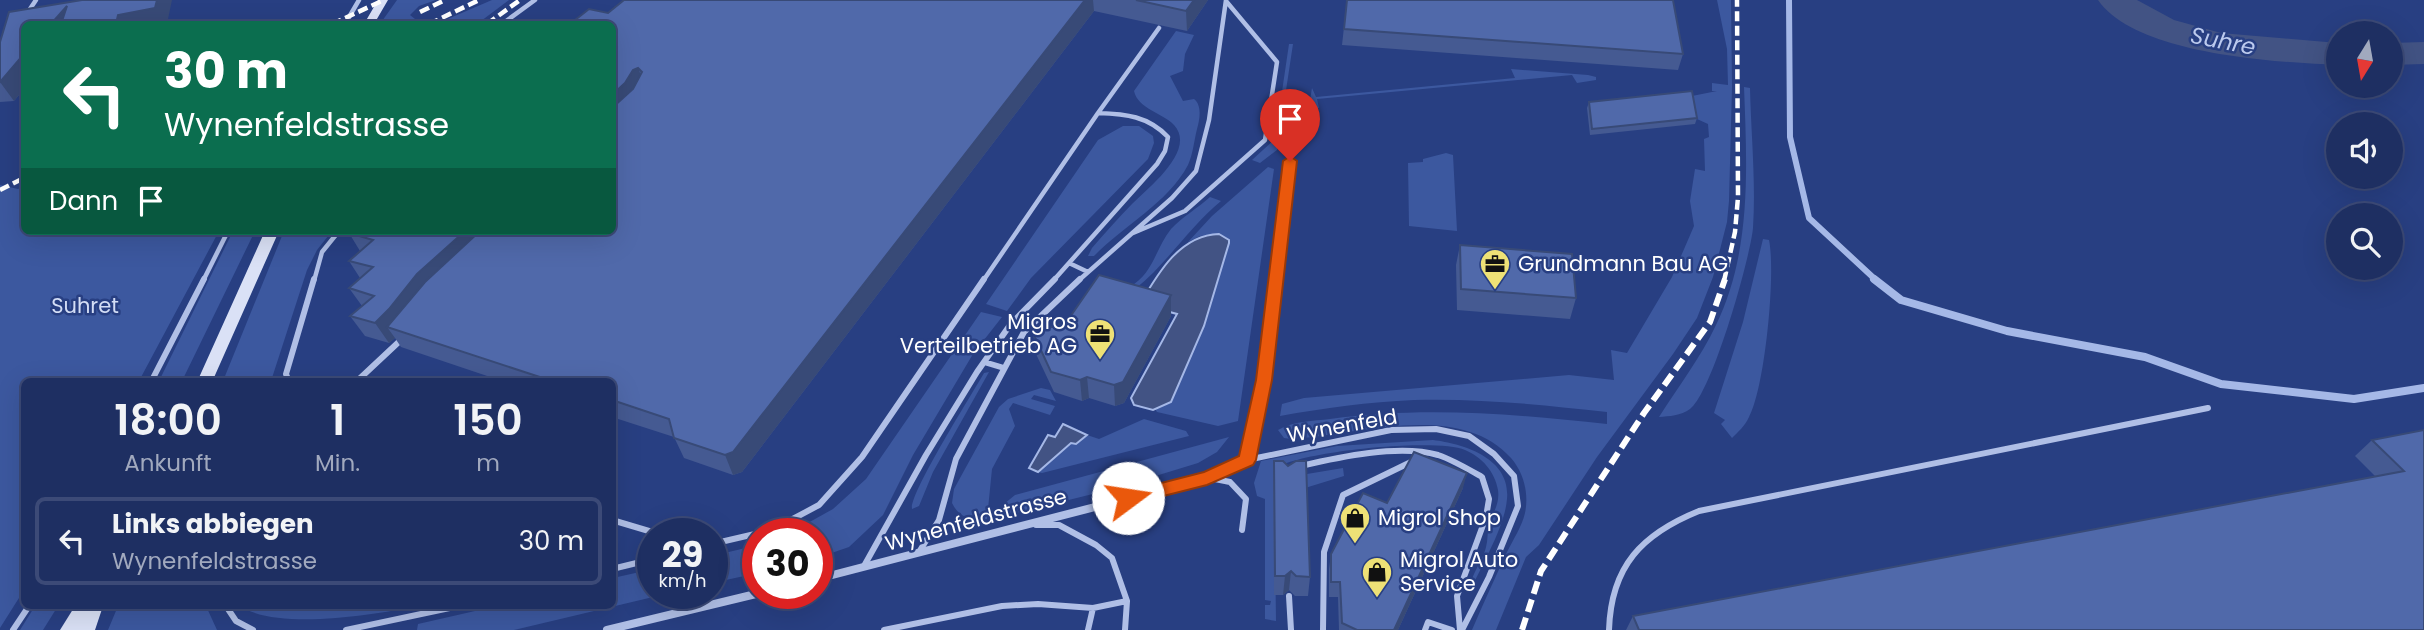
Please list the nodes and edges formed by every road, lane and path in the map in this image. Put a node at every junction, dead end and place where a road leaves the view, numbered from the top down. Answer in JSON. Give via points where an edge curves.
{"nodes":[{"id":1,"x":36,"y":0,"type":"edge"},
{"id":2,"x":359,"y":0,"type":"edge"},
{"id":3,"x":383,"y":0,"type":"edge"},
{"id":4,"x":535,"y":0,"type":"edge"},
{"id":5,"x":1226,"y":1,"type":"edge"},
{"id":6,"x":347,"y":21,"type":"edge"},
{"id":7,"x":371,"y":21,"type":"edge"},
{"id":8,"x":506,"y":21,"type":"edge"},
{"id":9,"x":20,"y":22,"type":"edge"},
{"id":10,"x":1158,"y":28,"type":"dead end"},
{"id":11,"x":1098,"y":113,"type":"junction"},
{"id":12,"x":1291,"y":153,"type":"dead end"},
{"id":13,"x":226,"y":235,"type":"edge"},
{"id":14,"x":270,"y":235,"type":"edge"},
{"id":15,"x":336,"y":235,"type":"edge"},
{"id":16,"x":1127,"y":236,"type":"junction"},
{"id":17,"x":1069,"y":263,"type":"junction"},
{"id":18,"x":1088,"y":272,"type":"junction"},
{"id":19,"x":407,"y":334,"type":"edge"},
{"id":20,"x":984,"y":362,"type":"junction"},
{"id":21,"x":1004,"y":368,"type":"junction"},
{"id":22,"x":153,"y":378,"type":"edge"},
{"id":23,"x":206,"y":378,"type":"edge"},
{"id":24,"x":288,"y":378,"type":"edge"},
{"id":25,"x":360,"y":378,"type":"edge"},
{"id":26,"x":2208,"y":408,"type":"dead end"},
{"id":27,"x":1428,"y":453,"type":"junction"},
{"id":28,"x":1247,"y":460,"type":"junction"},
{"id":29,"x":1294,"y":471,"type":"edge"},
{"id":30,"x":1207,"y":478,"type":"junction"},
{"id":31,"x":616,"y":521,"type":"edge"},
{"id":32,"x":1023,"y":525,"type":"junction"},
{"id":33,"x":637,"y":527,"type":"edge"},
{"id":34,"x":1242,"y":530,"type":"dead end"},
{"id":35,"x":728,"y":540,"type":"edge"},
{"id":36,"x":918,"y":553,"type":"junction"},
{"id":37,"x":637,"y":562,"type":"edge"},
{"id":38,"x":616,"y":568,"type":"edge"},
{"id":39,"x":862,"y":569,"type":"junction"},
{"id":40,"x":833,"y":575,"type":"edge"},
{"id":41,"x":1289,"y":596,"type":"edge"},
{"id":42,"x":742,"y":597,"type":"edge"},
{"id":43,"x":1127,"y":601,"type":"junction"},
{"id":44,"x":1093,"y":608,"type":"junction"},
{"id":45,"x":27,"y":609,"type":"edge"},
{"id":46,"x":82,"y":609,"type":"edge"},
{"id":47,"x":94,"y":609,"type":"edge"},
{"id":48,"x":227,"y":609,"type":"edge"},
{"id":49,"x":445,"y":609,"type":"edge"},
{"id":50,"x":13,"y":630,"type":"edge"},
{"id":51,"x":69,"y":630,"type":"edge"},
{"id":52,"x":86,"y":630,"type":"edge"},
{"id":53,"x":253,"y":630,"type":"edge"},
{"id":54,"x":346,"y":630,"type":"edge"},
{"id":55,"x":607,"y":630,"type":"edge"},
{"id":56,"x":884,"y":630,"type":"edge"},
{"id":57,"x":1088,"y":630,"type":"edge"},
{"id":58,"x":1125,"y":630,"type":"edge"},
{"id":59,"x":1291,"y":630,"type":"edge"},
{"id":60,"x":1323,"y":630,"type":"edge"},
{"id":61,"x":1425,"y":630,"type":"edge"},
{"id":62,"x":1452,"y":630,"type":"edge"},
{"id":63,"x":1461,"y":630,"type":"edge"},
{"id":64,"x":1609,"y":630,"type":"edge"}],
"edges":[{"from":1,"to":9,"type":"lane"},
{"from":2,"to":6,"type":"lane"},
{"from":3,"to":7,"type":"main road"},
{"from":4,"to":8,"type":"lane"},
{"from":5,"to":16,"type":"lane","via":[[1209,120],[1196,171]]},
{"from":5,"to":16,"type":"lane","via":[[1277,62],[1265,140],[1185,211]]},
{"from":10,"to":11,"type":"lane"},
{"from":11,"to":17,"type":"lane","via":[[1144,117],[1168,137],[1157,164]]},
{"from":11,"to":35,"type":"lane","via":[[862,457],[820,505],[772,530]]},
{"from":12,"to":28,"type":"lane","via":[[1264,380]]},
{"from":13,"to":22,"type":"lane"},
{"from":14,"to":23,"type":"main road"},
{"from":15,"to":24,"type":"lane","via":[[322,252]]},
{"from":16,"to":18,"type":"lane"},
{"from":17,"to":18,"type":"lane"},
{"from":17,"to":20,"type":"lane","via":[[1010,324]]},
{"from":18,"to":21,"type":"lane","via":[[1024,332]]},
{"from":19,"to":25,"type":"lane"},
{"from":20,"to":21,"type":"lane"},
{"from":20,"to":39,"type":"lane"},
{"from":21,"to":36,"type":"lane","via":[[956,459],[939,520]]},
{"from":26,"to":64,"type":"lane","via":[[1681,517],[1643,541],[1624,567],[1607,609]]},
{"from":27,"to":29,"type":"lane","via":[[1340,457]]},
{"from":27,"to":60,"type":"lane","via":[[1343,495],[1324,552]]},
{"from":27,"to":63,"type":"lane","via":[[1482,477],[1489,499],[1457,596]]},
{"from":28,"to":30,"type":"street","name":"Wynenfeldstrasse"},
{"from":28,"to":63,"type":"lane","name":"Wynenfeld","via":[[1391,430],[1436,429],[1469,436],[1494,454],[1514,476],[1517,506],[1489,577]]},
{"from":30,"to":32,"type":"street","name":"Wynenfeldstrasse"},
{"from":30,"to":34,"type":"lane","via":[[1230,482],[1246,499]]},
{"from":31,"to":33,"type":"lane"},
{"from":32,"to":36,"type":"street","name":"Wynenfeldstrasse"},
{"from":32,"to":43,"type":"lane","via":[[1059,525],[1096,545],[1112,558]]},
{"from":36,"to":39,"type":"street","name":"Wynenfeldstrasse"},
{"from":37,"to":38,"type":"lane"},
{"from":39,"to":40,"type":"street","name":"Wynenfeldstrasse"},
{"from":41,"to":59,"type":"lane"},
{"from":42,"to":55,"type":"street"},
{"from":43,"to":44,"type":"lane"},
{"from":43,"to":58,"type":"lane"},
{"from":44,"to":56,"type":"lane","via":[[1002,606]]},
{"from":44,"to":57,"type":"lane"},
{"from":45,"to":50,"type":"lane"},
{"from":46,"to":51,"type":"main road"},
{"from":47,"to":52,"type":"main road"},
{"from":48,"to":53,"type":"lane"},
{"from":49,"to":54,"type":"lane"},
{"from":61,"to":62,"type":"lane","via":[[1428,622]]}]}
